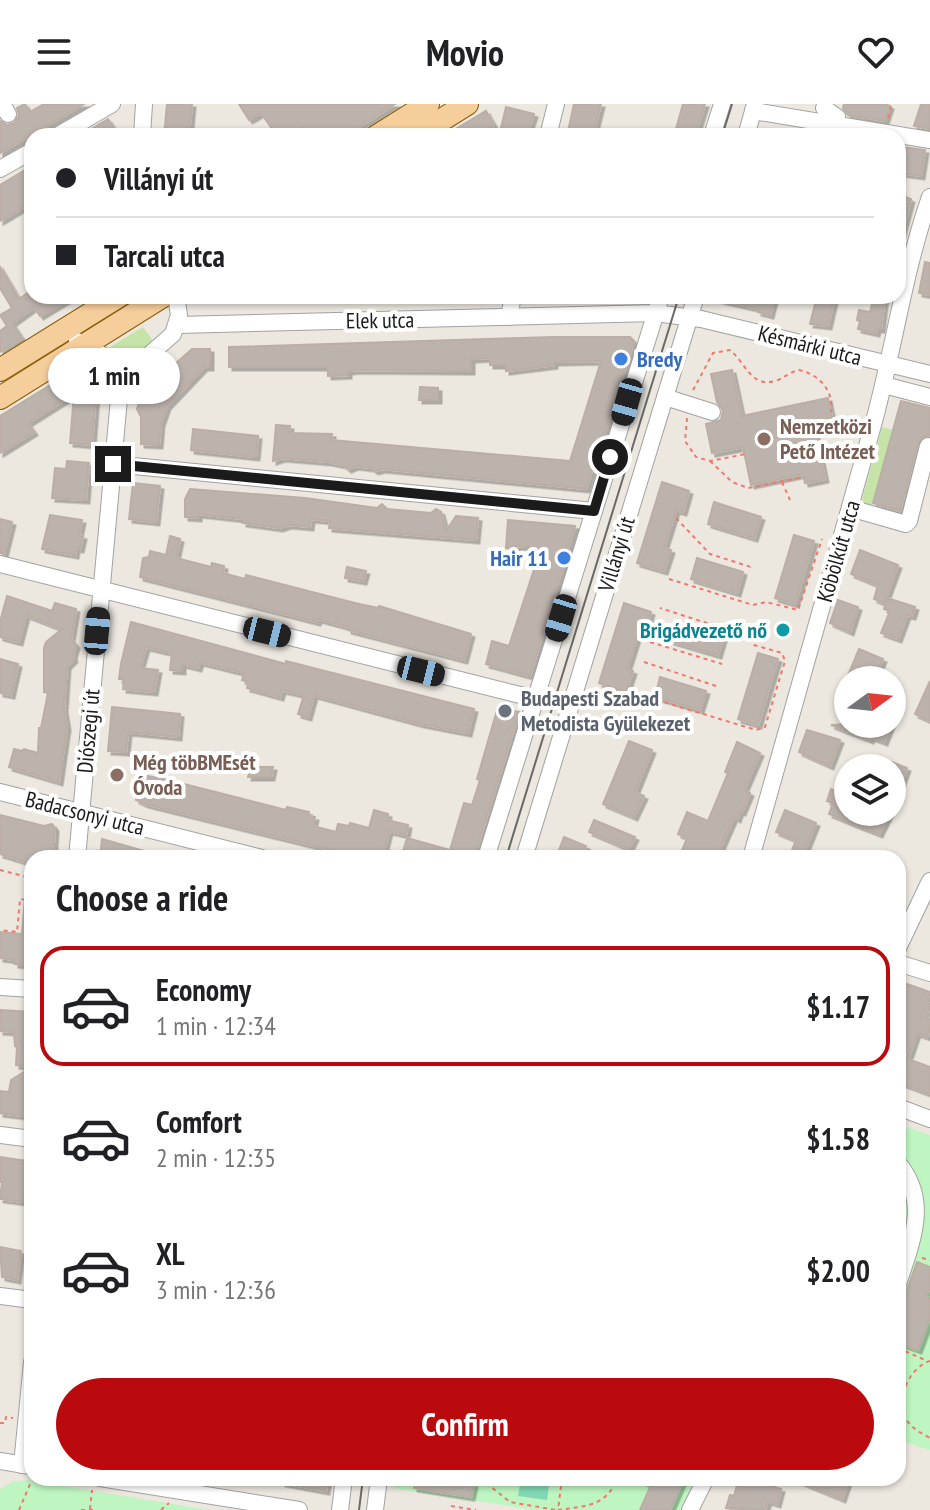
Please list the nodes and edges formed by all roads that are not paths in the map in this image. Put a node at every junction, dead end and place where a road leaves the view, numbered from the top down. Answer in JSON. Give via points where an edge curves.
{"nodes":[{"id":1,"x":112,"y":104,"type":"edge"},
{"id":2,"x":144,"y":104,"type":"edge"},
{"id":3,"x":428,"y":104,"type":"edge"},
{"id":4,"x":467,"y":104,"type":"edge"},
{"id":5,"x":556,"y":104,"type":"edge"},
{"id":6,"x":722,"y":104,"type":"edge"},
{"id":7,"x":754,"y":107,"type":"edge"},
{"id":8,"x":824,"y":108,"type":"dead end"},
{"id":9,"x":835,"y":124,"type":"junction"},
{"id":10,"x":71,"y":128,"type":"edge"},
{"id":11,"x":142,"y":128,"type":"edge"},
{"id":12,"x":390,"y":128,"type":"edge"},
{"id":13,"x":429,"y":128,"type":"edge"},
{"id":14,"x":550,"y":128,"type":"edge"},
{"id":15,"x":714,"y":128,"type":"edge"},
{"id":16,"x":748,"y":128,"type":"edge"},
{"id":17,"x":859,"y":128,"type":"edge"},
{"id":18,"x":906,"y":136,"type":"edge"},
{"id":19,"x":930,"y":140,"type":"edge"},
{"id":20,"x":24,"y":156,"type":"edge"},
{"id":21,"x":0,"y":169,"type":"edge"},
{"id":22,"x":930,"y":197,"type":"edge"},
{"id":23,"x":906,"y":279,"type":"edge"},
{"id":24,"x":150,"y":304,"type":"edge"},
{"id":25,"x":177,"y":304,"type":"edge"},
{"id":26,"x":511,"y":304,"type":"edge"},
{"id":27,"x":658,"y":304,"type":"edge"},
{"id":28,"x":694,"y":304,"type":"edge"},
{"id":29,"x":901,"y":304,"type":"edge"},
{"id":30,"x":84,"y":311,"type":"edge"},
{"id":31,"x":655,"y":313,"type":"junction"},
{"id":32,"x":509,"y":317,"type":"junction"},
{"id":33,"x":691,"y":317,"type":"junction"},
{"id":34,"x":178,"y":325,"type":"junction"},
{"id":35,"x":83,"y":347,"type":"junction"},
{"id":36,"x":890,"y":364,"type":"junction"},
{"id":37,"x":122,"y":366,"type":"junction"},
{"id":38,"x":0,"y":370,"type":"edge"},
{"id":39,"x":930,"y":374,"type":"edge"},
{"id":40,"x":884,"y":385,"type":"junction"},
{"id":41,"x":665,"y":397,"type":"junction"},
{"id":42,"x":930,"y":397,"type":"edge"},
{"id":43,"x":0,"y":398,"type":"edge"},
{"id":44,"x":712,"y":412,"type":"dead end"},
{"id":45,"x":928,"y":446,"type":"dead end"},
{"id":46,"x":113,"y":464,"type":"junction"},
{"id":47,"x":850,"y":508,"type":"junction"},
{"id":48,"x":594,"y":511,"type":"junction"},
{"id":49,"x":0,"y":564,"type":"edge"},
{"id":50,"x":101,"y":591,"type":"junction"},
{"id":51,"x":536,"y":699,"type":"junction"},
{"id":52,"x":0,"y":792,"type":"edge"},
{"id":53,"x":81,"y":813,"type":"junction"},
{"id":54,"x":78,"y":850,"type":"edge"},
{"id":55,"x":230,"y":850,"type":"edge"},
{"id":56,"x":489,"y":850,"type":"edge"},
{"id":57,"x":526,"y":850,"type":"edge"},
{"id":58,"x":753,"y":850,"type":"edge"},
{"id":59,"x":930,"y":881,"type":"edge"},
{"id":60,"x":906,"y":931,"type":"edge"},
{"id":61,"x":906,"y":966,"type":"edge"},
{"id":62,"x":930,"y":973,"type":"edge"},
{"id":63,"x":0,"y":987,"type":"edge"},
{"id":64,"x":24,"y":988,"type":"edge"},
{"id":65,"x":906,"y":1110,"type":"edge"},
{"id":66,"x":930,"y":1119,"type":"edge"},
{"id":67,"x":0,"y":1135,"type":"edge"},
{"id":68,"x":24,"y":1138,"type":"edge"},
{"id":69,"x":906,"y":1174,"type":"edge"},
{"id":70,"x":906,"y":1260,"type":"edge"},
{"id":71,"x":0,"y":1296,"type":"edge"},
{"id":72,"x":24,"y":1299,"type":"edge"},
{"id":73,"x":0,"y":1461,"type":"edge"},
{"id":74,"x":24,"y":1468,"type":"edge"},
{"id":75,"x":137,"y":1486,"type":"edge"},
{"id":76,"x":206,"y":1486,"type":"edge"},
{"id":77,"x":343,"y":1486,"type":"edge"},
{"id":78,"x":378,"y":1486,"type":"edge"},
{"id":79,"x":702,"y":1486,"type":"edge"},
{"id":80,"x":160,"y":1489,"type":"edge"},
{"id":81,"x":299,"y":1510,"type":"edge"},
{"id":82,"x":340,"y":1510,"type":"edge"},
{"id":83,"x":375,"y":1510,"type":"edge"},
{"id":84,"x":690,"y":1510,"type":"edge"}],
"edges":[{"from":1,"to":10,"type":"street"},
{"from":2,"to":11,"type":"street"},
{"from":3,"to":12,"type":"main road"},
{"from":4,"to":13,"type":"main road"},
{"from":5,"to":14,"type":"street"},
{"from":6,"to":15,"type":"street"},
{"from":7,"to":9,"type":"street"},
{"from":7,"to":16,"type":"street"},
{"from":8,"to":9,"type":"street","via":[[837,117]]},
{"from":9,"to":17,"type":"street"},
{"from":18,"to":19,"type":"street"},
{"from":20,"to":21,"type":"street"},
{"from":22,"to":23,"type":"street","name":"Köbölkút utca"},
{"from":24,"to":35,"type":"main road"},
{"from":25,"to":34,"type":"street"},
{"from":26,"to":32,"type":"street"},
{"from":27,"to":31,"type":"street","name":"Villányi út"},
{"from":28,"to":33,"type":"street","name":"Villányi út"},
{"from":29,"to":36,"type":"street","name":"Köbölkút utca"},
{"from":30,"to":35,"type":"street","via":[[71,331]]},
{"from":30,"to":38,"type":"main road"},
{"from":31,"to":32,"type":"street","name":"Elek utca"},
{"from":31,"to":33,"type":"street","name":"Késmárki utca"},
{"from":31,"to":48,"type":"street","name":"Villányi út"},
{"from":32,"to":34,"type":"street","name":"Elek utca"},
{"from":33,"to":36,"type":"street","name":"Késmárki utca"},
{"from":33,"to":41,"type":"street","name":"Villányi út"},
{"from":34,"to":37,"type":"street","via":[[140,363]]},
{"from":35,"to":37,"type":"street"},
{"from":35,"to":43,"type":"main road"},
{"from":36,"to":39,"type":"street","name":"Késmárki utca"},
{"from":36,"to":40,"type":"street","name":"Köbölkút utca"},
{"from":37,"to":46,"type":"street","name":"Diószegi út"},
{"from":40,"to":42,"type":"street"},
{"from":40,"to":47,"type":"street","name":"Köbölkút utca"},
{"from":41,"to":44,"type":"street"},
{"from":41,"to":57,"type":"street","name":"Villányi út"},
{"from":45,"to":47,"type":"street","via":[[906,524]]},
{"from":46,"to":48,"type":"street"},
{"from":46,"to":50,"type":"street","name":"Diószegi út"},
{"from":47,"to":58,"type":"street","name":"Köbölkút utca"},
{"from":48,"to":51,"type":"street","name":"Villányi út"},
{"from":49,"to":50,"type":"street"},
{"from":50,"to":51,"type":"street"},
{"from":50,"to":53,"type":"street","name":"Diószegi út"},
{"from":51,"to":56,"type":"street","name":"Villányi út"},
{"from":52,"to":53,"type":"street","name":"Badacsonyi utca"},
{"from":53,"to":54,"type":"street","name":"Diószegi út"},
{"from":53,"to":55,"type":"street","name":"Badacsonyi utca"},
{"from":59,"to":60,"type":"street"},
{"from":61,"to":62,"type":"street"},
{"from":63,"to":64,"type":"street"},
{"from":65,"to":66,"type":"street"},
{"from":67,"to":68,"type":"street"},
{"from":69,"to":70,"type":"street","via":[[919,1204]]},
{"from":71,"to":72,"type":"street"},
{"from":73,"to":74,"type":"street"},
{"from":75,"to":80,"type":"street"},
{"from":76,"to":80,"type":"street"},
{"from":76,"to":81,"type":"street"},
{"from":77,"to":82,"type":"street"},
{"from":78,"to":83,"type":"street"},
{"from":79,"to":84,"type":"street"}]}
